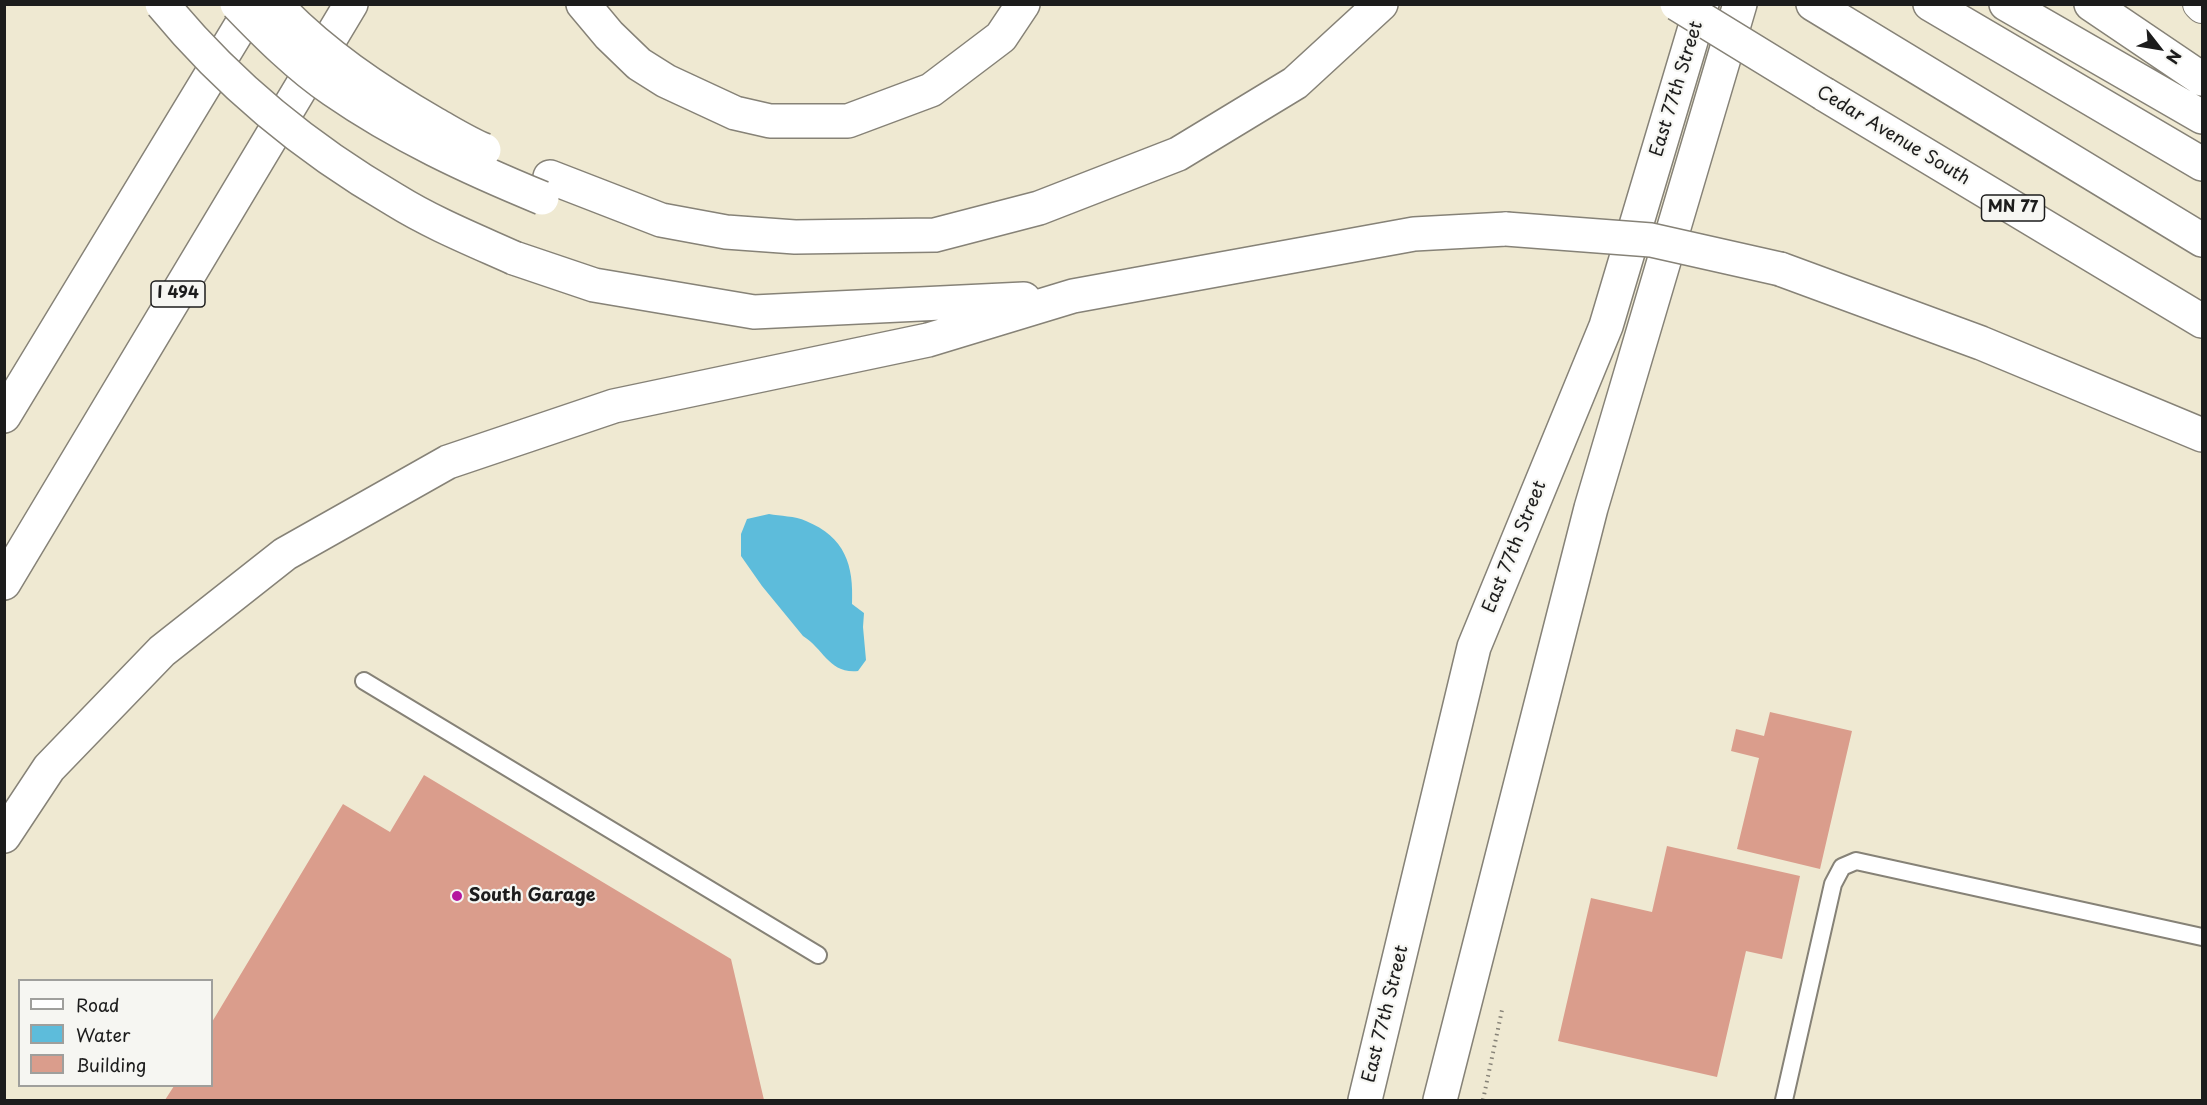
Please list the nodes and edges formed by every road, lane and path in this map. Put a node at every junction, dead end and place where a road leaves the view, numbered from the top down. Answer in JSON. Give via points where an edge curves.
{"nodes":[{"id":1,"x":162,"y":4,"type":"edge"},
{"id":2,"x":237,"y":4,"type":"edge"},
{"id":3,"x":254,"y":4,"type":"edge"},
{"id":4,"x":275,"y":4,"type":"edge"},
{"id":5,"x":351,"y":4,"type":"edge"},
{"id":6,"x":583,"y":4,"type":"edge"},
{"id":7,"x":1023,"y":4,"type":"edge"},
{"id":8,"x":1382,"y":4,"type":"edge"},
{"id":9,"x":1677,"y":4,"type":"edge"},
{"id":10,"x":1702,"y":4,"type":"edge"},
{"id":11,"x":1740,"y":4,"type":"edge"},
{"id":12,"x":1813,"y":4,"type":"edge"},
{"id":13,"x":1930,"y":4,"type":"edge"},
{"id":14,"x":2006,"y":4,"type":"edge"},
{"id":15,"x":2091,"y":4,"type":"edge"},
{"id":16,"x":2202,"y":79,"type":"edge"},
{"id":17,"x":2202,"y":117,"type":"edge"},
{"id":18,"x":2202,"y":165,"type":"edge"},
{"id":19,"x":546,"y":187,"type":"junction"},
{"id":20,"x":2202,"y":240,"type":"edge"},
{"id":21,"x":1073,"y":296,"type":"junction"},
{"id":22,"x":2202,"y":321,"type":"edge"},
{"id":23,"x":4,"y":416,"type":"edge"},
{"id":24,"x":2202,"y":435,"type":"edge"},
{"id":25,"x":36,"y":532,"type":"junction"},
{"id":26,"x":4,"y":584,"type":"edge"},
{"id":27,"x":4,"y":591,"type":"edge"},
{"id":28,"x":364,"y":681,"type":"dead end"},
{"id":29,"x":4,"y":836,"type":"edge"},
{"id":30,"x":2202,"y":937,"type":"edge"},
{"id":31,"x":818,"y":955,"type":"dead end"},
{"id":32,"x":1365,"y":1101,"type":"edge"},
{"id":33,"x":1440,"y":1101,"type":"edge"},
{"id":34,"x":1785,"y":1101,"type":"edge"}],
"edges":[{"from":1,"to":21,"type":"main road","bridge":true,"via":[[246,92],[316,149],[396,201],[458,233],[514,258],[594,285],[754,312]]},
{"from":2,"to":19,"type":"main road","bridge":true,"via":[[332,90],[392,127],[456,161]]},
{"from":3,"to":23,"type":"main road"},
{"from":4,"to":19,"type":"main road","bridge":true,"via":[[339,62],[414,111]]},
{"from":5,"to":25,"type":"main road","number":"I 494"},
{"from":6,"to":7,"type":"main road","via":[[639,64],[698,97],[735,113],[771,121],[848,121],[931,90],[1001,37]]},
{"from":8,"to":19,"type":"main road","via":[[1295,82],[1178,154],[1039,208],[935,235],[795,237],[726,232],[661,220]]},
{"from":9,"to":22,"type":"main road","name":"Cedar Avenue South","number":"MN 77","bridge":true},
{"from":10,"to":32,"type":"main road","name":"East 77th Street","via":[[1606,326],[1474,647]]},
{"from":11,"to":33,"type":"main road","name":"East 77th Street","via":[[1590,508]]},
{"from":12,"to":20,"type":"main road"},
{"from":13,"to":18,"type":"main road"},
{"from":14,"to":17,"type":"main road"},
{"from":15,"to":16,"type":"main road"},
{"from":21,"to":24,"type":"main road","bridge":true,"via":[[1414,234],[1506,229],[1652,240],[1780,269],[1981,343]]},
{"from":21,"to":29,"type":"main road","via":[[928,340],[614,406],[447,462],[285,554],[162,651],[49,768]]},
{"from":25,"to":26,"type":"main road","number":"I 494"},
{"from":25,"to":27,"type":"main road"},
{"from":28,"to":31,"type":"lane"},
{"from":30,"to":34,"type":"lane","via":[[1856,861],[1842,867],[1833,884]]}]}
